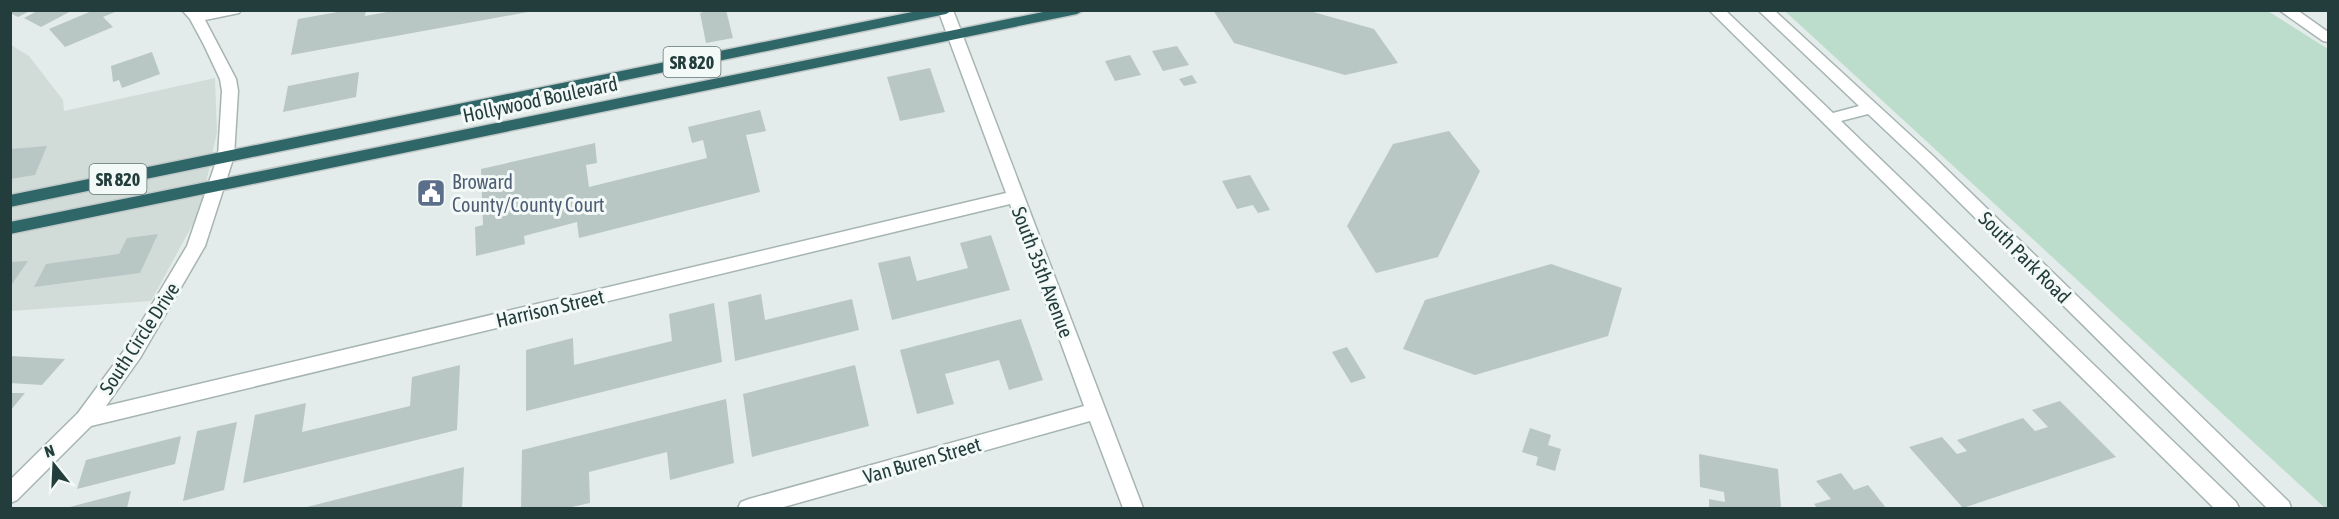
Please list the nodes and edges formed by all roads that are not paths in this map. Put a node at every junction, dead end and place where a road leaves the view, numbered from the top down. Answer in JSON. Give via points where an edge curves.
{"nodes":[{"id":1,"x":234,"y":10,"type":"edge"},
{"id":2,"x":1077,"y":10,"type":"edge"},
{"id":3,"x":1716,"y":10,"type":"edge"},
{"id":4,"x":1765,"y":10,"type":"edge"},
{"id":5,"x":2286,"y":10,"type":"edge"},
{"id":6,"x":945,"y":11,"type":"edge"},
{"id":7,"x":192,"y":14,"type":"edge"},
{"id":8,"x":954,"y":36,"type":"junction"},
{"id":9,"x":2328,"y":38,"type":"edge"},
{"id":10,"x":1870,"y":108,"type":"junction"},
{"id":11,"x":1829,"y":118,"type":"junction"},
{"id":12,"x":226,"y":156,"type":"junction"},
{"id":13,"x":216,"y":187,"type":"junction"},
{"id":14,"x":1015,"y":197,"type":"junction"},
{"id":15,"x":10,"y":201,"type":"edge"},
{"id":16,"x":10,"y":228,"type":"edge"},
{"id":17,"x":1095,"y":411,"type":"junction"},
{"id":18,"x":85,"y":419,"type":"junction"},
{"id":19,"x":10,"y":494,"type":"edge"},
{"id":20,"x":749,"y":508,"type":"edge"},
{"id":21,"x":1133,"y":508,"type":"edge"},
{"id":22,"x":2228,"y":508,"type":"edge"},
{"id":23,"x":2281,"y":508,"type":"edge"}],
"edges":[{"from":1,"to":7,"type":"street"},
{"from":2,"to":8,"type":"highway","name":"Hollywood Boulevard","number":"SR 820"},
{"from":3,"to":11,"type":"street","name":"South Park Road"},
{"from":4,"to":10,"type":"street","name":"South Park Road"},
{"from":5,"to":9,"type":"street"},
{"from":6,"to":8,"type":"street","name":"South 35th Avenue"},
{"from":6,"to":12,"type":"highway","name":"Hollywood Boulevard","number":"SR 820"},
{"from":7,"to":12,"type":"street","name":"South Circle Drive","via":[[228,79]]},
{"from":8,"to":13,"type":"highway","name":"Hollywood Boulevard","number":"SR 820"},
{"from":8,"to":14,"type":"street","name":"South 35th Avenue"},
{"from":10,"to":11,"type":"street"},
{"from":10,"to":23,"type":"street","name":"South Park Road"},
{"from":11,"to":22,"type":"street","name":"South Park Road"},
{"from":12,"to":13,"type":"street","name":"South Circle Drive"},
{"from":12,"to":15,"type":"highway","name":"Hollywood Boulevard","number":"SR 820"},
{"from":13,"to":16,"type":"highway","name":"Hollywood Boulevard","number":"SR 820"},
{"from":13,"to":18,"type":"street","name":"South Circle Drive","via":[[196,246],[172,289],[134,354]]},
{"from":14,"to":17,"type":"street","name":"South 35th Avenue"},
{"from":14,"to":18,"type":"street","name":"Harrison Street"},
{"from":17,"to":20,"type":"street","name":"Van Buren Street"},
{"from":17,"to":21,"type":"street","name":"South 35th Avenue"},
{"from":18,"to":19,"type":"street","name":"South Circle Drive"}]}
